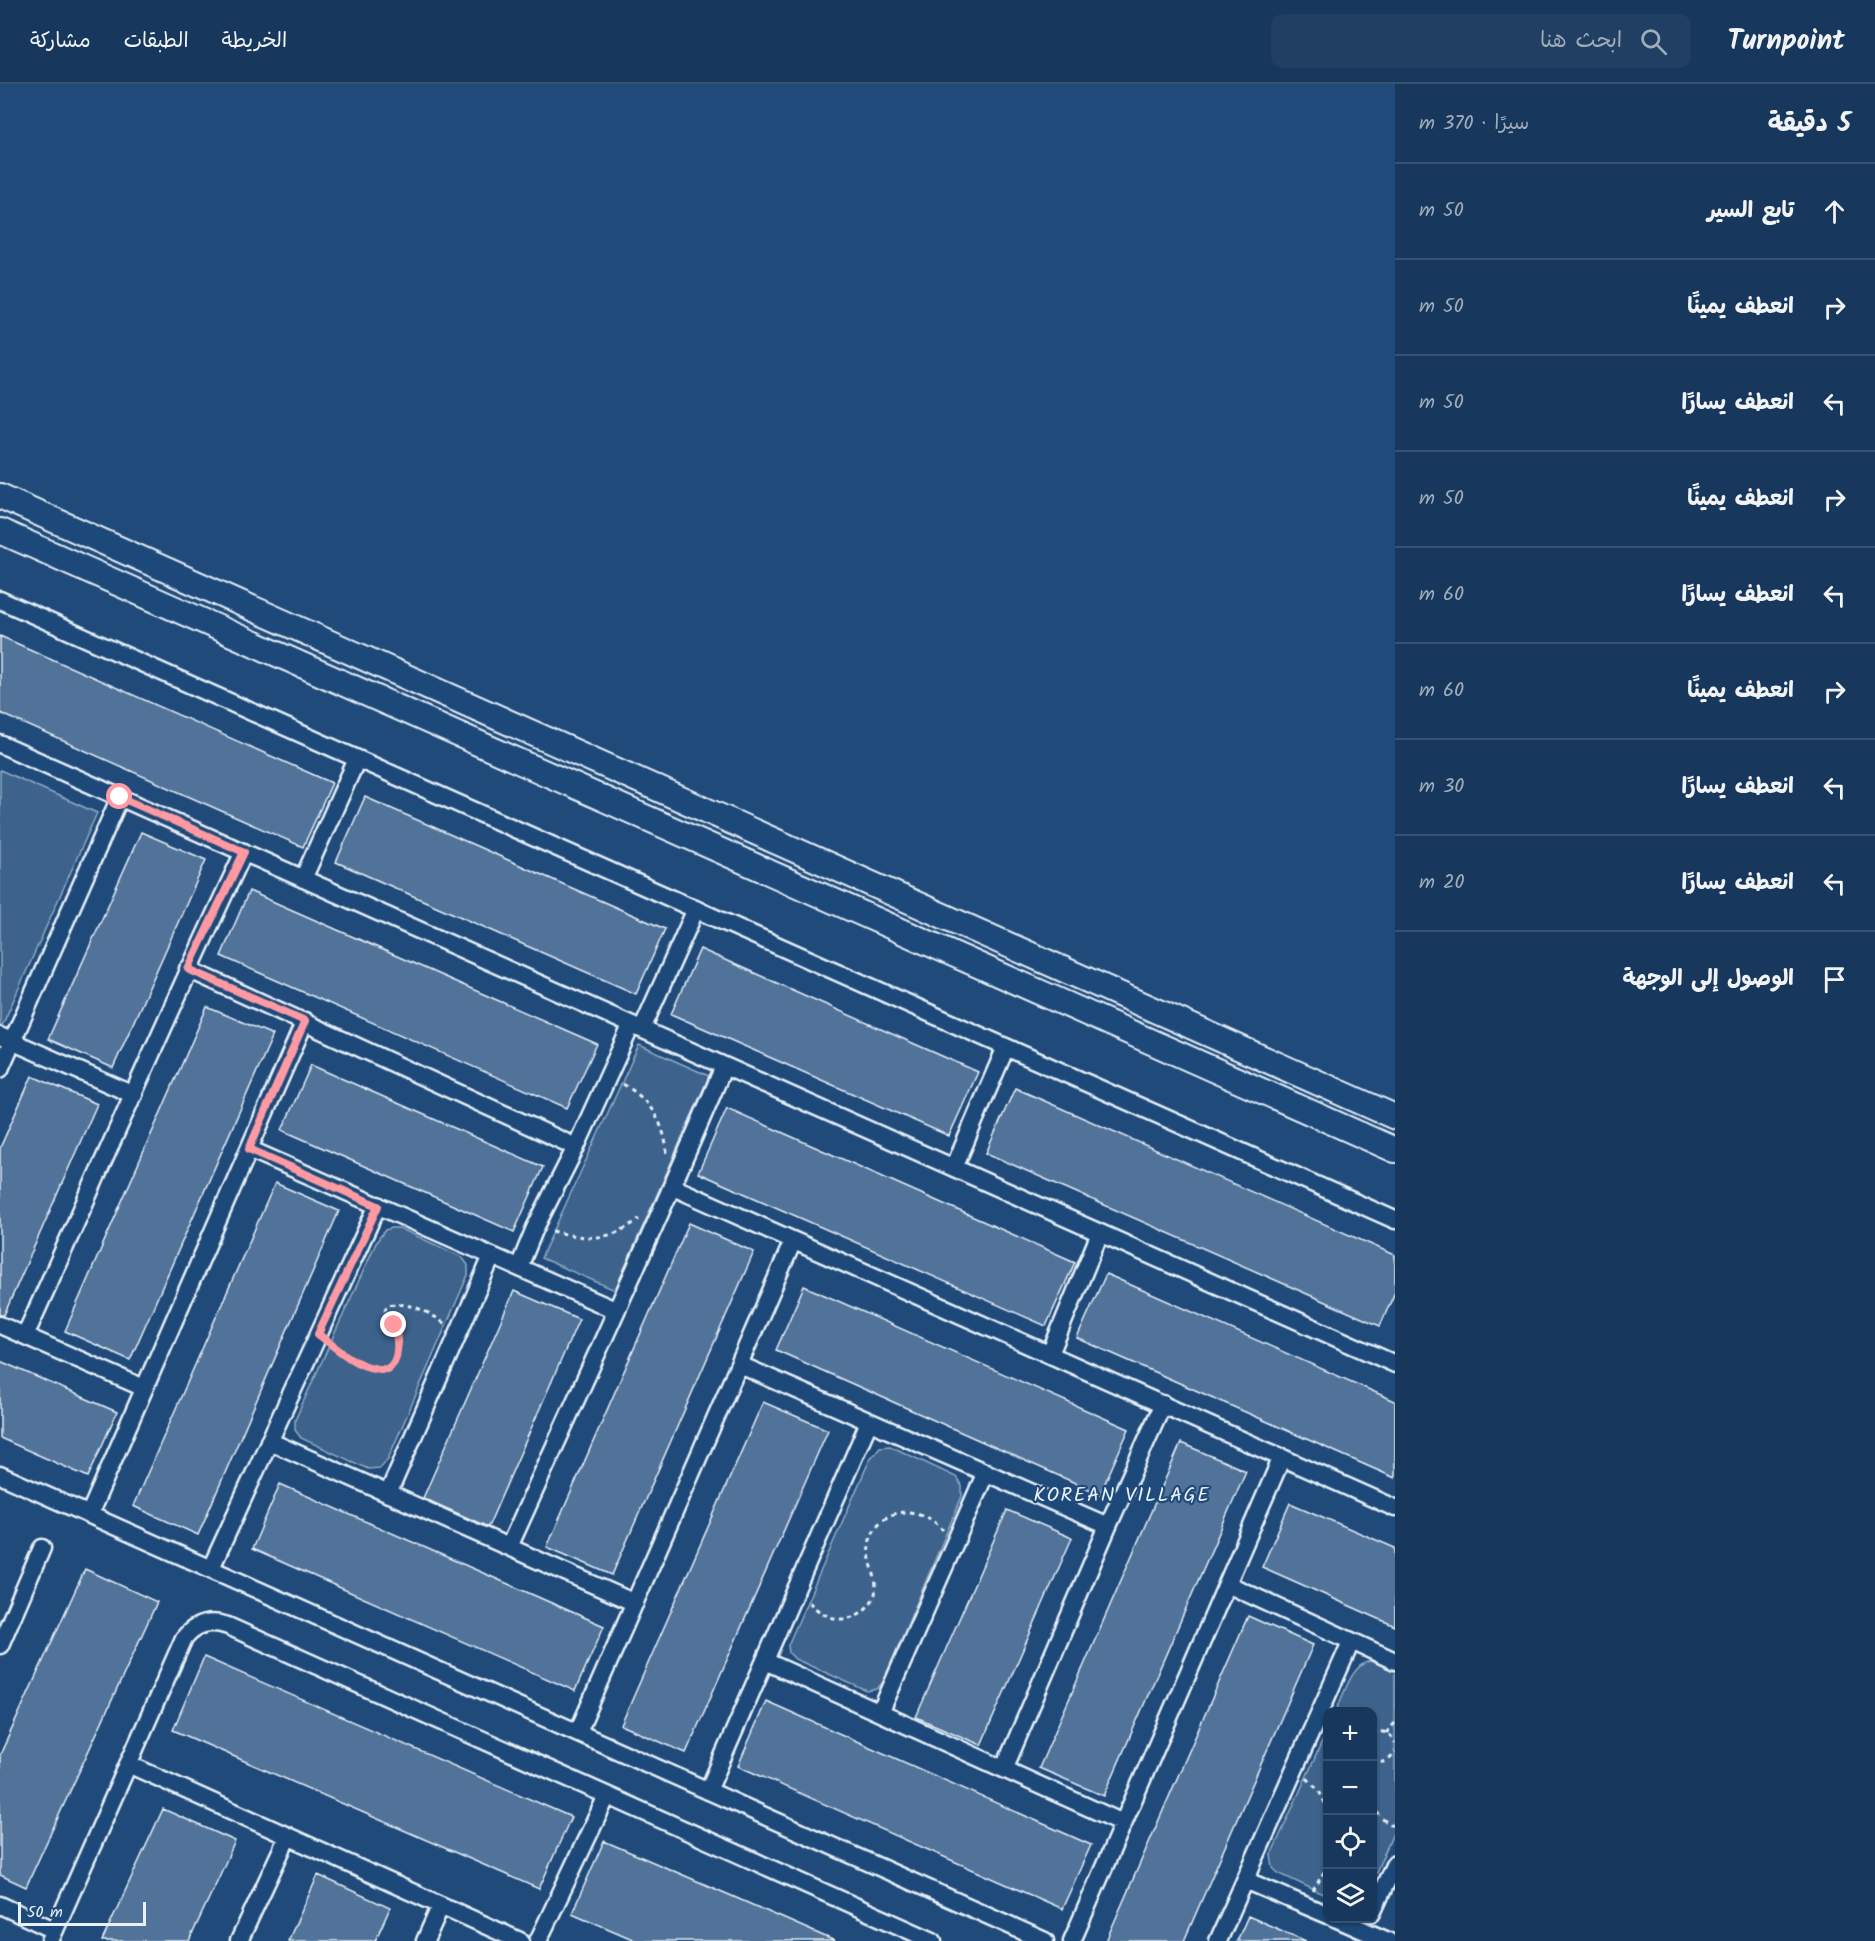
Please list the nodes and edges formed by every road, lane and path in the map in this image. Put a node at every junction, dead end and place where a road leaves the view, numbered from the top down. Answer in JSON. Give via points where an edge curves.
{"nodes":[{"id":1,"x":0,"y":496,"type":"edge"},
{"id":2,"x":0,"y":531,"type":"edge"},
{"id":3,"x":0,"y":600,"type":"edge"},
{"id":4,"x":0,"y":744,"type":"edge"},
{"id":5,"x":357,"y":759,"type":"junction"},
{"id":6,"x":120,"y":797,"type":"junction"},
{"id":7,"x":244,"y":852,"type":"junction"},
{"id":8,"x":303,"y":879,"type":"junction"},
{"id":9,"x":696,"y":909,"type":"junction"},
{"id":10,"x":188,"y":969,"type":"junction"},
{"id":11,"x":305,"y":1021,"type":"junction"},
{"id":12,"x":1187,"y":1024,"type":"junction"},
{"id":13,"x":637,"y":1027,"type":"junction"},
{"id":14,"x":6,"y":1039,"type":"edge"},
{"id":15,"x":1006,"y":1047,"type":"junction"},
{"id":16,"x":1174,"y":1051,"type":"junction"},
{"id":17,"x":724,"y":1066,"type":"junction"},
{"id":18,"x":0,"y":1069,"type":"edge"},
{"id":19,"x":609,"y":1077,"type":"junction"},
{"id":20,"x":134,"y":1095,"type":"junction"},
{"id":21,"x":1395,"y":1117,"type":"edge"},
{"id":22,"x":576,"y":1147,"type":"junction"},
{"id":23,"x":249,"y":1149,"type":"junction"},
{"id":24,"x":1395,"y":1150,"type":"edge"},
{"id":25,"x":668,"y":1156,"type":"dead end"},
{"id":26,"x":954,"y":1168,"type":"junction"},
{"id":27,"x":670,"y":1194,"type":"junction"},
{"id":28,"x":378,"y":1206,"type":"junction"},
{"id":29,"x":1395,"y":1220,"type":"edge"},
{"id":30,"x":535,"y":1228,"type":"junction"},
{"id":31,"x":1100,"y":1233,"type":"junction"},
{"id":32,"x":793,"y":1241,"type":"junction"},
{"id":33,"x":492,"y":1256,"type":"junction"},
{"id":34,"x":519,"y":1268,"type":"junction"},
{"id":35,"x":615,"y":1310,"type":"junction"},
{"id":36,"x":0,"y":1325,"type":"edge"},
{"id":37,"x":318,"y":1334,"type":"junction"},
{"id":38,"x":458,"y":1335,"type":"junction"},
{"id":39,"x":26,"y":1336,"type":"junction"},
{"id":40,"x":1050,"y":1354,"type":"junction"},
{"id":41,"x":1393,"y":1358,"type":"edge"},
{"id":42,"x":740,"y":1365,"type":"junction"},
{"id":43,"x":144,"y":1388,"type":"junction"},
{"id":44,"x":1163,"y":1404,"type":"junction"},
{"id":45,"x":869,"y":1422,"type":"junction"},
{"id":46,"x":269,"y":1441,"type":"junction"},
{"id":47,"x":1282,"y":1457,"type":"junction"},
{"id":48,"x":986,"y":1472,"type":"junction"},
{"id":49,"x":0,"y":1475,"type":"edge"},
{"id":50,"x":388,"y":1494,"type":"junction"},
{"id":51,"x":1395,"y":1508,"type":"edge"},
{"id":52,"x":89,"y":1515,"type":"junction"},
{"id":53,"x":1108,"y":1526,"type":"junction"},
{"id":54,"x":509,"y":1547,"type":"junction"},
{"id":55,"x":42,"y":1548,"type":"dead end"},
{"id":56,"x":951,"y":1550,"type":"junction"},
{"id":57,"x":211,"y":1568,"type":"junction"},
{"id":58,"x":800,"y":1582,"type":"junction"},
{"id":59,"x":1227,"y":1584,"type":"junction"},
{"id":60,"x":635,"y":1603,"type":"junction"},
{"id":61,"x":1351,"y":1642,"type":"junction"},
{"id":62,"x":0,"y":1645,"type":"edge"},
{"id":63,"x":765,"y":1661,"type":"junction"},
{"id":64,"x":1395,"y":1661,"type":"edge"},
{"id":65,"x":880,"y":1713,"type":"junction"},
{"id":66,"x":1395,"y":1723,"type":"edge"},
{"id":67,"x":578,"y":1732,"type":"junction"},
{"id":68,"x":1377,"y":1732,"type":"edge"},
{"id":69,"x":1386,"y":1732,"type":"junction"},
{"id":70,"x":1395,"y":1743,"type":"edge"},
{"id":71,"x":1395,"y":1751,"type":"edge"},
{"id":72,"x":1377,"y":1761,"type":"edge"},
{"id":73,"x":128,"y":1764,"type":"junction"},
{"id":74,"x":1004,"y":1769,"type":"junction"},
{"id":75,"x":1294,"y":1770,"type":"junction"},
{"id":76,"x":708,"y":1791,"type":"junction"},
{"id":77,"x":607,"y":1797,"type":"junction"},
{"id":78,"x":1323,"y":1799,"type":"edge"},
{"id":79,"x":1377,"y":1812,"type":"edge"},
{"id":80,"x":1123,"y":1823,"type":"junction"},
{"id":81,"x":1395,"y":1827,"type":"edge"},
{"id":82,"x":288,"y":1836,"type":"junction"},
{"id":83,"x":1395,"y":1863,"type":"edge"},
{"id":84,"x":1326,"y":1869,"type":"edge"},
{"id":85,"x":1245,"y":1880,"type":"junction"},
{"id":86,"x":1377,"y":1902,"type":"edge"},
{"id":87,"x":0,"y":1905,"type":"edge"},
{"id":88,"x":441,"y":1905,"type":"junction"},
{"id":89,"x":1305,"y":1905,"type":"junction"},
{"id":90,"x":1323,"y":1913,"type":"edge"},
{"id":91,"x":1367,"y":1925,"type":"edge"},
{"id":92,"x":52,"y":1936,"type":"edge"},
{"id":93,"x":240,"y":1941,"type":"edge"},
{"id":94,"x":425,"y":1941,"type":"edge"},
{"id":95,"x":520,"y":1941,"type":"edge"},
{"id":96,"x":538,"y":1941,"type":"edge"},
{"id":97,"x":933,"y":1941,"type":"edge"},
{"id":98,"x":1045,"y":1941,"type":"edge"},
{"id":99,"x":1072,"y":1941,"type":"edge"},
{"id":100,"x":1218,"y":1941,"type":"edge"},
{"id":101,"x":1388,"y":1941,"type":"edge"}],
"edges":[{"from":1,"to":12,"type":"street"},
{"from":2,"to":16,"type":"street"},
{"from":3,"to":5,"type":"street"},
{"from":4,"to":6,"type":"street"},
{"from":5,"to":8,"type":"street"},
{"from":5,"to":9,"type":"street"},
{"from":6,"to":7,"type":"street"},
{"from":6,"to":14,"type":"street"},
{"from":7,"to":8,"type":"street"},
{"from":7,"to":10,"type":"street"},
{"from":8,"to":13,"type":"street"},
{"from":9,"to":13,"type":"street"},
{"from":9,"to":15,"type":"street"},
{"from":10,"to":11,"type":"street"},
{"from":10,"to":20,"type":"street"},
{"from":11,"to":22,"type":"street"},
{"from":11,"to":23,"type":"street"},
{"from":12,"to":16,"type":"street"},
{"from":12,"to":21,"type":"street"},
{"from":13,"to":17,"type":"street"},
{"from":13,"to":19,"type":"street"},
{"from":14,"to":18,"type":"street"},
{"from":14,"to":20,"type":"street"},
{"from":15,"to":26,"type":"street"},
{"from":15,"to":29,"type":"street"},
{"from":16,"to":24,"type":"street"},
{"from":17,"to":26,"type":"street"},
{"from":17,"to":27,"type":"street"},
{"from":19,"to":22,"type":"street"},
{"from":19,"to":25,"type":"path","via":[[639,1094],[652,1108],[664,1132]]},
{"from":20,"to":39,"type":"street"},
{"from":22,"to":30,"type":"street"},
{"from":23,"to":28,"type":"street"},
{"from":23,"to":43,"type":"street"},
{"from":26,"to":31,"type":"street"},
{"from":27,"to":30,"type":"path","via":[[628,1226],[606,1237],[587,1238]]},
{"from":27,"to":32,"type":"street"},
{"from":27,"to":35,"type":"street"},
{"from":28,"to":33,"type":"street"},
{"from":28,"to":37,"type":"street"},
{"from":30,"to":34,"type":"street"},
{"from":31,"to":40,"type":"street"},
{"from":31,"to":41,"type":"street"},
{"from":32,"to":40,"type":"street"},
{"from":32,"to":42,"type":"street"},
{"from":33,"to":34,"type":"street"},
{"from":33,"to":38,"type":"street"},
{"from":34,"to":35,"type":"street"},
{"from":35,"to":54,"type":"street"},
{"from":36,"to":39,"type":"street"},
{"from":37,"to":38,"type":"path","via":[[361,1365],[380,1369],[391,1367],[396,1356],[397,1335],[385,1310],[388,1304],[426,1311]]},
{"from":37,"to":46,"type":"street"},
{"from":38,"to":50,"type":"street"},
{"from":39,"to":43,"type":"street"},
{"from":40,"to":44,"type":"street"},
{"from":42,"to":45,"type":"street"},
{"from":42,"to":60,"type":"street"},
{"from":43,"to":52,"type":"street"},
{"from":44,"to":47,"type":"street"},
{"from":44,"to":53,"type":"street"},
{"from":45,"to":48,"type":"street"},
{"from":45,"to":58,"type":"street"},
{"from":46,"to":50,"type":"street"},
{"from":46,"to":57,"type":"street"},
{"from":47,"to":51,"type":"street"},
{"from":47,"to":59,"type":"street"},
{"from":48,"to":53,"type":"street"},
{"from":48,"to":56,"type":"street"},
{"from":49,"to":52,"type":"street"},
{"from":50,"to":54,"type":"street"},
{"from":52,"to":57,"type":"street"},
{"from":53,"to":74,"type":"street"},
{"from":54,"to":60,"type":"street"},
{"from":55,"to":62,"type":"street"},
{"from":56,"to":58,"type":"path","via":[[935,1521],[915,1512],[894,1514],[875,1528],[870,1538],[868,1550],[876,1590],[860,1614],[843,1619],[819,1612],[803,1594]]},
{"from":56,"to":65,"type":"street"},
{"from":57,"to":67,"type":"street"},
{"from":58,"to":63,"type":"street"},
{"from":59,"to":61,"type":"street"},
{"from":59,"to":80,"type":"street"},
{"from":60,"to":67,"type":"street"},
{"from":61,"to":64,"type":"street"},
{"from":61,"to":75,"type":"street"},
{"from":63,"to":65,"type":"street"},
{"from":63,"to":76,"type":"street"},
{"from":65,"to":74,"type":"street"},
{"from":66,"to":69,"type":"path"},
{"from":67,"to":76,"type":"street"},
{"from":68,"to":69,"type":"path"},
{"from":69,"to":70,"type":"path"},
{"from":71,"to":72,"type":"path","via":[[1386,1761]]},
{"from":73,"to":77,"type":"street","via":[[184,1638],[195,1627],[212,1622]]},
{"from":73,"to":82,"type":"street"},
{"from":73,"to":92,"type":"street"},
{"from":74,"to":80,"type":"street"},
{"from":75,"to":78,"type":"path","via":[[1310,1781]]},
{"from":75,"to":85,"type":"street"},
{"from":76,"to":98,"type":"street"},
{"from":77,"to":96,"type":"street"},
{"from":77,"to":97,"type":"street"},
{"from":79,"to":81,"type":"path"},
{"from":80,"to":99,"type":"street"},
{"from":82,"to":88,"type":"street"},
{"from":82,"to":93,"type":"street"},
{"from":83,"to":86,"type":"street"},
{"from":84,"to":89,"type":"path"},
{"from":85,"to":89,"type":"street"},
{"from":85,"to":100,"type":"street"},
{"from":87,"to":92,"type":"street"},
{"from":88,"to":94,"type":"street"},
{"from":88,"to":95,"type":"street"},
{"from":89,"to":90,"type":"street"},
{"from":91,"to":101,"type":"street"}]}
